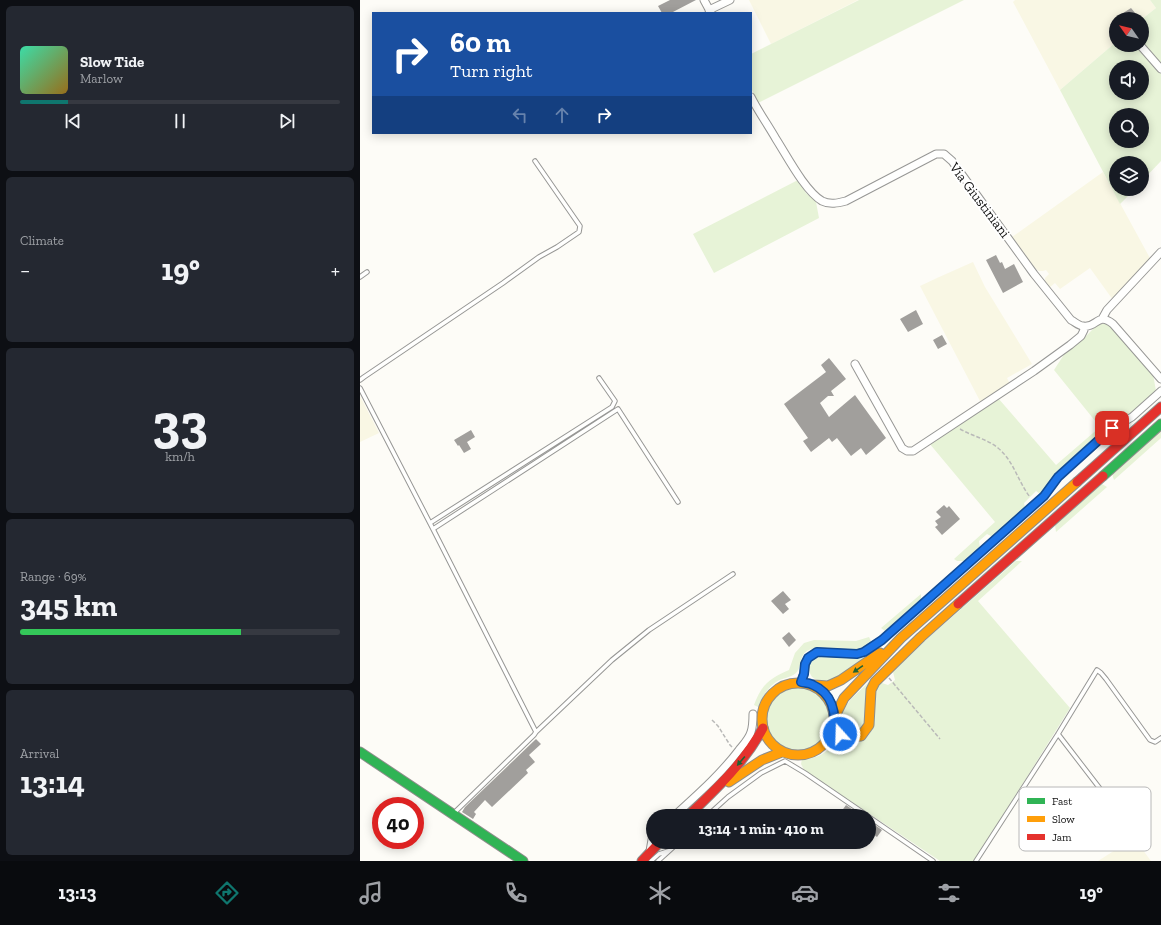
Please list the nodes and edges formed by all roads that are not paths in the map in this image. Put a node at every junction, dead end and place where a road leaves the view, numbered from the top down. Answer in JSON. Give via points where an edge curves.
{"nodes":[{"id":1,"x":704,"y":0,"type":"edge"},
{"id":2,"x":730,"y":0,"type":"edge"},
{"id":3,"x":710,"y":12,"type":"edge"},
{"id":4,"x":1146,"y":52,"type":"edge"},
{"id":5,"x":1161,"y":69,"type":"edge"},
{"id":6,"x":752,"y":99,"type":"edge"},
{"id":7,"x":535,"y":161,"type":"dead end"},
{"id":8,"x":1161,"y":252,"type":"edge"},
{"id":9,"x":367,"y":272,"type":"dead end"},
{"id":10,"x":360,"y":277,"type":"edge"},
{"id":11,"x":1102,"y":319,"type":"junction"},
{"id":12,"x":1084,"y":326,"type":"junction"},
{"id":13,"x":855,"y":364,"type":"dead end"},
{"id":14,"x":600,"y":378,"type":"dead end"},
{"id":15,"x":1161,"y":379,"type":"edge"},
{"id":16,"x":360,"y":380,"type":"edge"},
{"id":17,"x":360,"y":388,"type":"edge"},
{"id":18,"x":1161,"y":391,"type":"edge"},
{"id":19,"x":1161,"y":407,"type":"edge"},
{"id":20,"x":1161,"y":424,"type":"edge"},
{"id":21,"x":678,"y":502,"type":"dead end"},
{"id":22,"x":430,"y":523,"type":"junction"},
{"id":23,"x":434,"y":529,"type":"junction"},
{"id":24,"x":733,"y":574,"type":"dead end"},
{"id":25,"x":901,"y":638,"type":"junction"},
{"id":26,"x":801,"y":682,"type":"junction"},
{"id":27,"x":813,"y":685,"type":"junction"},
{"id":28,"x":753,"y":714,"type":"dead end"},
{"id":29,"x":835,"y":716,"type":"junction"},
{"id":30,"x":763,"y":728,"type":"junction"},
{"id":31,"x":833,"y":731,"type":"junction"},
{"id":32,"x":536,"y":732,"type":"junction"},
{"id":33,"x":1058,"y":734,"type":"junction"},
{"id":34,"x":1161,"y":738,"type":"edge"},
{"id":35,"x":360,"y":752,"type":"edge"},
{"id":36,"x":782,"y":752,"type":"junction"},
{"id":37,"x":1024,"y":787,"type":"edge"},
{"id":38,"x":1099,"y":787,"type":"edge"},
{"id":39,"x":1019,"y":795,"type":"edge"},
{"id":40,"x":709,"y":796,"type":"junction"},
{"id":41,"x":682,"y":809,"type":"edge"},
{"id":42,"x":695,"y":809,"type":"edge"},
{"id":43,"x":715,"y":809,"type":"edge"},
{"id":44,"x":858,"y":809,"type":"edge"},
{"id":45,"x":453,"y":813,"type":"junction"},
{"id":46,"x":876,"y":822,"type":"edge"},
{"id":47,"x":650,"y":851,"type":"edge"},
{"id":48,"x":669,"y":851,"type":"joint"},
{"id":49,"x":977,"y":860,"type":"edge"},
{"id":50,"x":523,"y":861,"type":"edge"},
{"id":51,"x":642,"y":861,"type":"edge"},
{"id":52,"x":651,"y":861,"type":"edge"},
{"id":53,"x":658,"y":861,"type":"edge"},
{"id":54,"x":933,"y":861,"type":"edge"},
{"id":55,"x":982,"y":861,"type":"edge"}],
"edges":[{"from":1,"to":3,"type":"street"},
{"from":2,"to":3,"type":"street"},
{"from":4,"to":5,"type":"street"},
{"from":6,"to":12,"type":"street","name":"Via Giustiniani","via":[[809,190],[823,201],[838,204],[846,201],[936,154],[944,154],[952,161],[1052,297],[1071,320]]},
{"from":7,"to":16,"type":"lane","via":[[574,216],[580,226],[579,232]]},
{"from":8,"to":11,"type":"street","via":[[1107,310]]},
{"from":9,"to":10,"type":"lane"},
{"from":11,"to":12,"type":"street","via":[[1090,326]]},
{"from":11,"to":15,"type":"street","via":[[1113,324]]},
{"from":12,"to":13,"type":"street","via":[[1081,336],[1034,371],[913,451],[907,452],[902,448]]},
{"from":14,"to":22,"type":"lane","via":[[614,401],[612,407]]},
{"from":17,"to":22,"type":"lane"},
{"from":18,"to":26,"type":"street","via":[[1132,417],[1112,428],[1058,477],[1036,504],[882,640],[857,654],[817,652],[808,658]]},
{"from":19,"to":25,"type":"main road"},
{"from":20,"to":31,"type":"main road","via":[[921,636],[884,672],[872,690],[869,725],[861,736],[854,738]]},
{"from":21,"to":23,"type":"lane","via":[[618,409]]},
{"from":22,"to":23,"type":"lane"},
{"from":23,"to":32,"type":"lane"},
{"from":24,"to":32,"type":"lane","via":[[649,630],[612,660]]},
{"from":25,"to":27,"type":"main road","one_way":true,"via":[[842,680],[828,686]]},
{"from":25,"to":29,"type":"main road","via":[[844,698]]},
{"from":26,"to":27,"type":"main road"},
{"from":26,"to":30,"type":"main road","via":[[784,685],[770,696],[764,706]]},
{"from":27,"to":29,"type":"main road","via":[[828,697]]},
{"from":28,"to":41,"type":"street","via":[[751,734],[718,775]]},
{"from":29,"to":31,"type":"main road"},
{"from":30,"to":36,"type":"main road","via":[[770,742]]},
{"from":30,"to":40,"type":"main road","one_way":true,"via":[[748,753]]},
{"from":31,"to":36,"type":"main road","via":[[827,742],[818,750],[806,755]]},
{"from":32,"to":45,"type":"lane"},
{"from":33,"to":34,"type":"lane","via":[[1097,670],[1150,740],[1155,742]]},
{"from":33,"to":37,"type":"lane"},
{"from":33,"to":38,"type":"lane"},
{"from":35,"to":45,"type":"main road"},
{"from":36,"to":40,"type":"main road","via":[[762,760]]},
{"from":39,"to":49,"type":"lane"},
{"from":40,"to":42,"type":"main road"},
{"from":43,"to":44,"type":"lane","via":[[762,773],[785,762],[806,773]]},
{"from":45,"to":50,"type":"main road"},
{"from":46,"to":54,"type":"lane"},
{"from":47,"to":51,"type":"main road"},
{"from":48,"to":52,"type":"lane","via":[[659,854]]},
{"from":48,"to":53,"type":"lane"},
{"from":49,"to":55,"type":"lane"}]}
